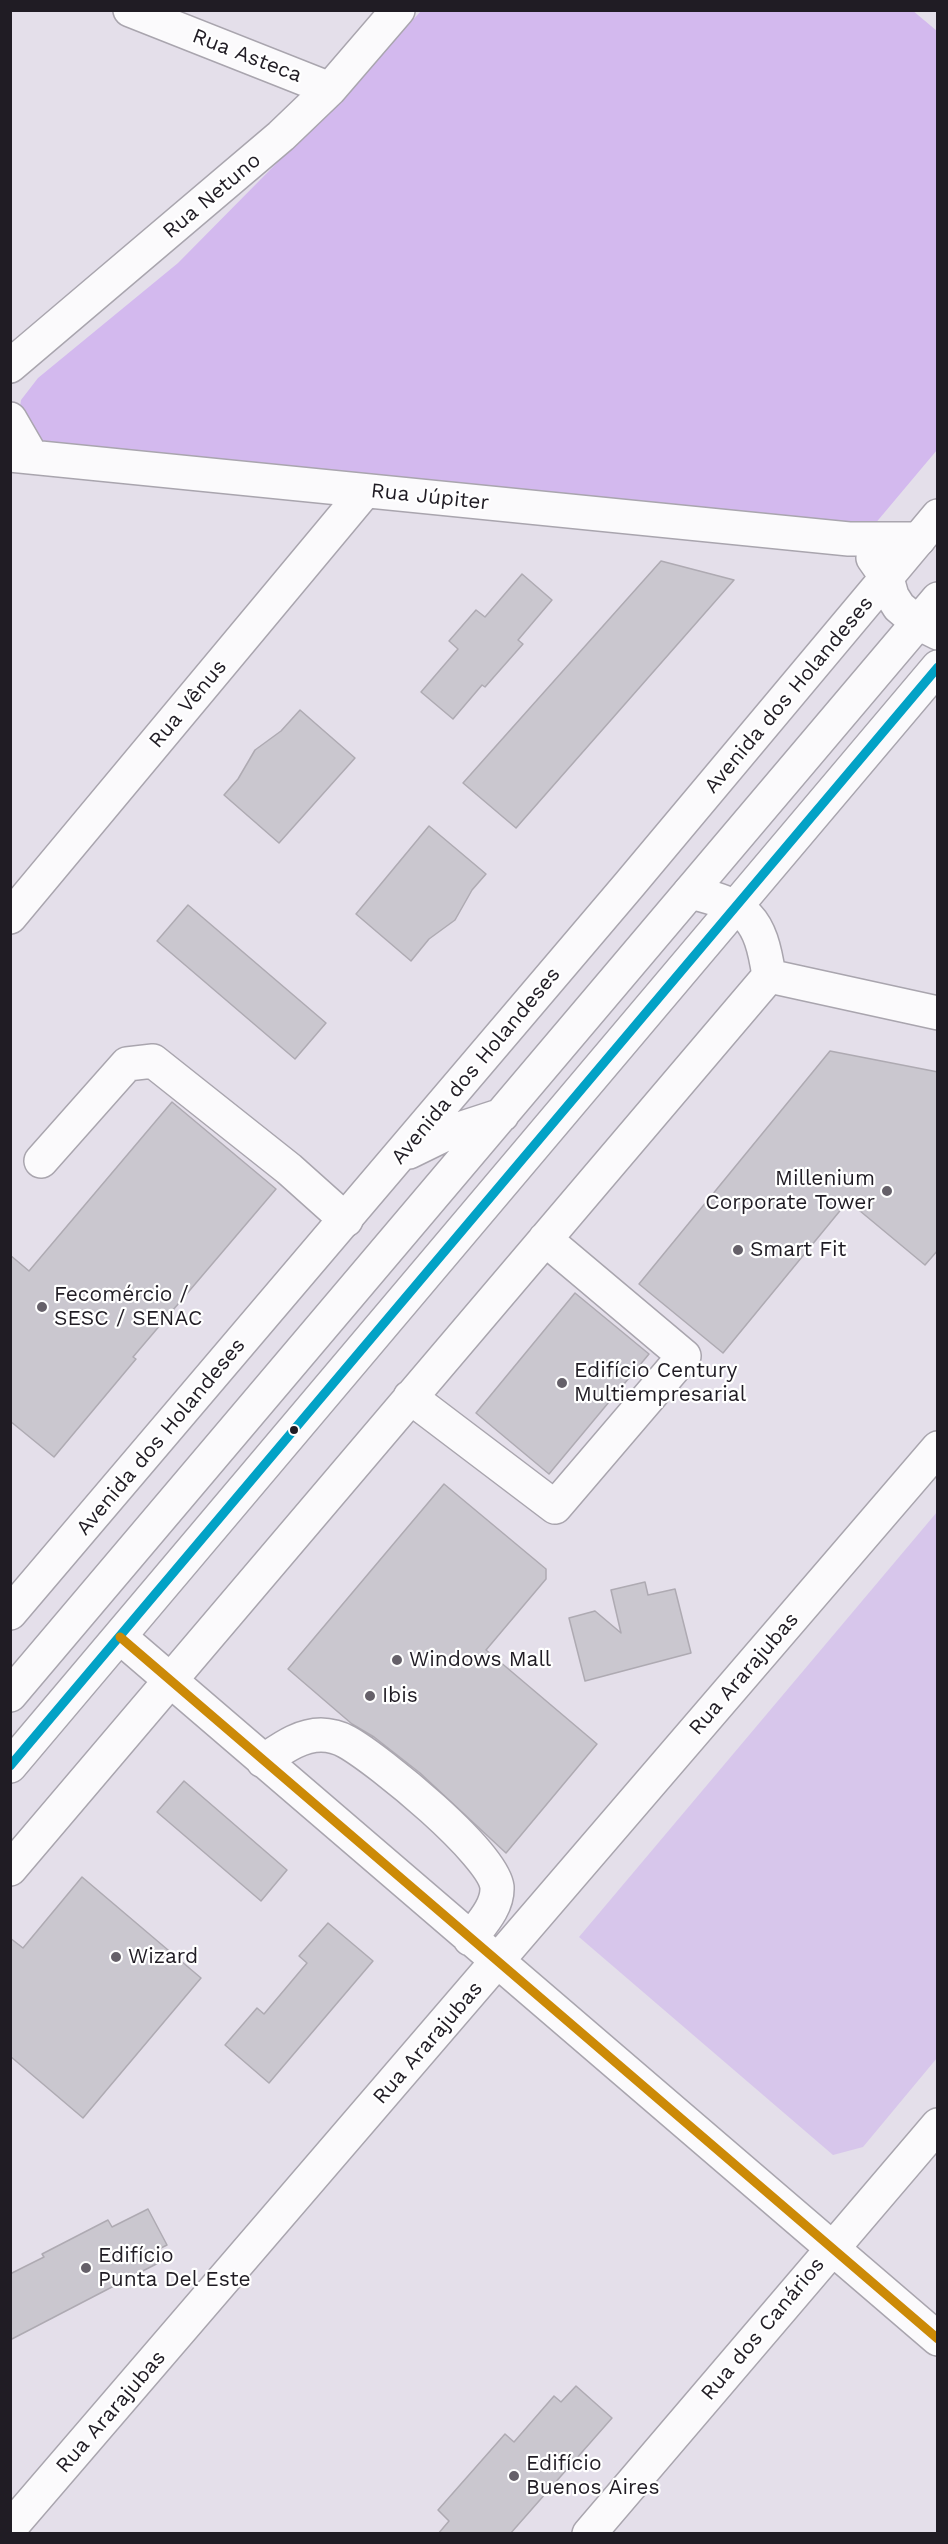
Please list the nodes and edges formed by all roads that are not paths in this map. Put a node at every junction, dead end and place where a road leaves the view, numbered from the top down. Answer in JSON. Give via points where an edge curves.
{"nodes":[{"id":1,"x":130,"y":10,"type":"edge"},
{"id":2,"x":398,"y":10,"type":"edge"},
{"id":3,"x":330,"y":89,"type":"junction"},
{"id":4,"x":10,"y":366,"type":"edge"},
{"id":5,"x":10,"y":419,"type":"edge"},
{"id":6,"x":21,"y":456,"type":"edge"},
{"id":7,"x":365,"y":491,"type":"junction"},
{"id":8,"x":928,"y":527,"type":"edge"},
{"id":9,"x":849,"y":539,"type":"junction"},
{"id":10,"x":887,"y":578,"type":"junction"},
{"id":11,"x":931,"y":618,"type":"edge"},
{"id":12,"x":938,"y":667,"type":"edge"},
{"id":13,"x":690,"y":892,"type":"junction"},
{"id":14,"x":735,"y":907,"type":"junction"},
{"id":15,"x":10,"y":917,"type":"edge"},
{"id":16,"x":769,"y":976,"type":"junction"},
{"id":17,"x":938,"y":1013,"type":"edge"},
{"id":18,"x":502,"y":1115,"type":"junction"},
{"id":19,"x":399,"y":1158,"type":"junction"},
{"id":20,"x":41,"y":1161,"type":"dead end"},
{"id":21,"x":346,"y":1220,"type":"junction"},
{"id":22,"x":545,"y":1239,"type":"junction"},
{"id":23,"x":410,"y":1397,"type":"junction"},
{"id":24,"x":938,"y":1448,"type":"edge"},
{"id":25,"x":10,"y":1613,"type":"edge"},
{"id":26,"x":120,"y":1637,"type":"junction"},
{"id":27,"x":169,"y":1680,"type":"junction"},
{"id":28,"x":10,"y":1695,"type":"edge"},
{"id":29,"x":263,"y":1761,"type":"junction"},
{"id":30,"x":10,"y":1766,"type":"edge"},
{"id":31,"x":10,"y":1869,"type":"edge"},
{"id":32,"x":470,"y":1939,"type":"junction"},
{"id":33,"x":497,"y":1962,"type":"junction"},
{"id":34,"x":938,"y":2125,"type":"edge"},
{"id":35,"x":831,"y":2250,"type":"junction"},
{"id":36,"x":938,"y":2339,"type":"edge"},
{"id":37,"x":10,"y":2528,"type":"edge"},
{"id":38,"x":589,"y":2534,"type":"edge"}],
"edges":[{"from":1,"to":3,"type":"street","name":"Rua Asteca"},
{"from":2,"to":3,"type":"street","name":"Rua Netuno"},
{"from":3,"to":4,"type":"street","name":"Rua Netuno","via":[[230,181]]},
{"from":5,"to":6,"type":"street"},
{"from":6,"to":7,"type":"street","name":"Rua Júpiter"},
{"from":7,"to":9,"type":"street","name":"Rua Júpiter"},
{"from":7,"to":15,"type":"street","name":"Rua Vênus"},
{"from":8,"to":9,"type":"street","name":"Rua Júpiter"},
{"from":8,"to":10,"type":"street","name":"Avenida dos Holandeses"},
{"from":9,"to":10,"type":"street","via":[[870,555]]},
{"from":10,"to":11,"type":"street","via":[[899,607]]},
{"from":10,"to":19,"type":"street","name":"Avenida dos Holandeses"},
{"from":11,"to":13,"type":"street"},
{"from":12,"to":14,"type":"street"},
{"from":13,"to":14,"type":"street"},
{"from":13,"to":18,"type":"street"},
{"from":14,"to":16,"type":"street","via":[[754,923],[761,936]]},
{"from":14,"to":26,"type":"street"},
{"from":16,"to":17,"type":"street"},
{"from":16,"to":22,"type":"street"},
{"from":18,"to":19,"type":"street","via":[[450,1132]]},
{"from":18,"to":28,"type":"street"},
{"from":19,"to":21,"type":"street","name":"Avenida dos Holandeses"},
{"from":20,"to":21,"type":"street","via":[[127,1064],[153,1061]]},
{"from":21,"to":25,"type":"street","name":"Avenida dos Holandeses"},
{"from":22,"to":23,"type":"street"},
{"from":22,"to":23,"type":"street","via":[[684,1356],[555,1507]]},
{"from":23,"to":27,"type":"street"},
{"from":24,"to":33,"type":"street","name":"Rua Ararajubas"},
{"from":26,"to":27,"type":"street"},
{"from":26,"to":30,"type":"street"},
{"from":27,"to":29,"type":"street"},
{"from":27,"to":31,"type":"street"},
{"from":29,"to":32,"type":"street"},
{"from":29,"to":32,"type":"street","via":[[308,1737],[333,1737],[356,1748],[448,1821],[494,1876],[497,1888],[495,1902]]},
{"from":32,"to":33,"type":"street"},
{"from":33,"to":35,"type":"street"},
{"from":33,"to":37,"type":"street","name":"Rua Ararajubas"},
{"from":34,"to":35,"type":"street","name":"Rua dos Canários"},
{"from":35,"to":36,"type":"street"},
{"from":35,"to":38,"type":"street","name":"Rua dos Canários"}]}
